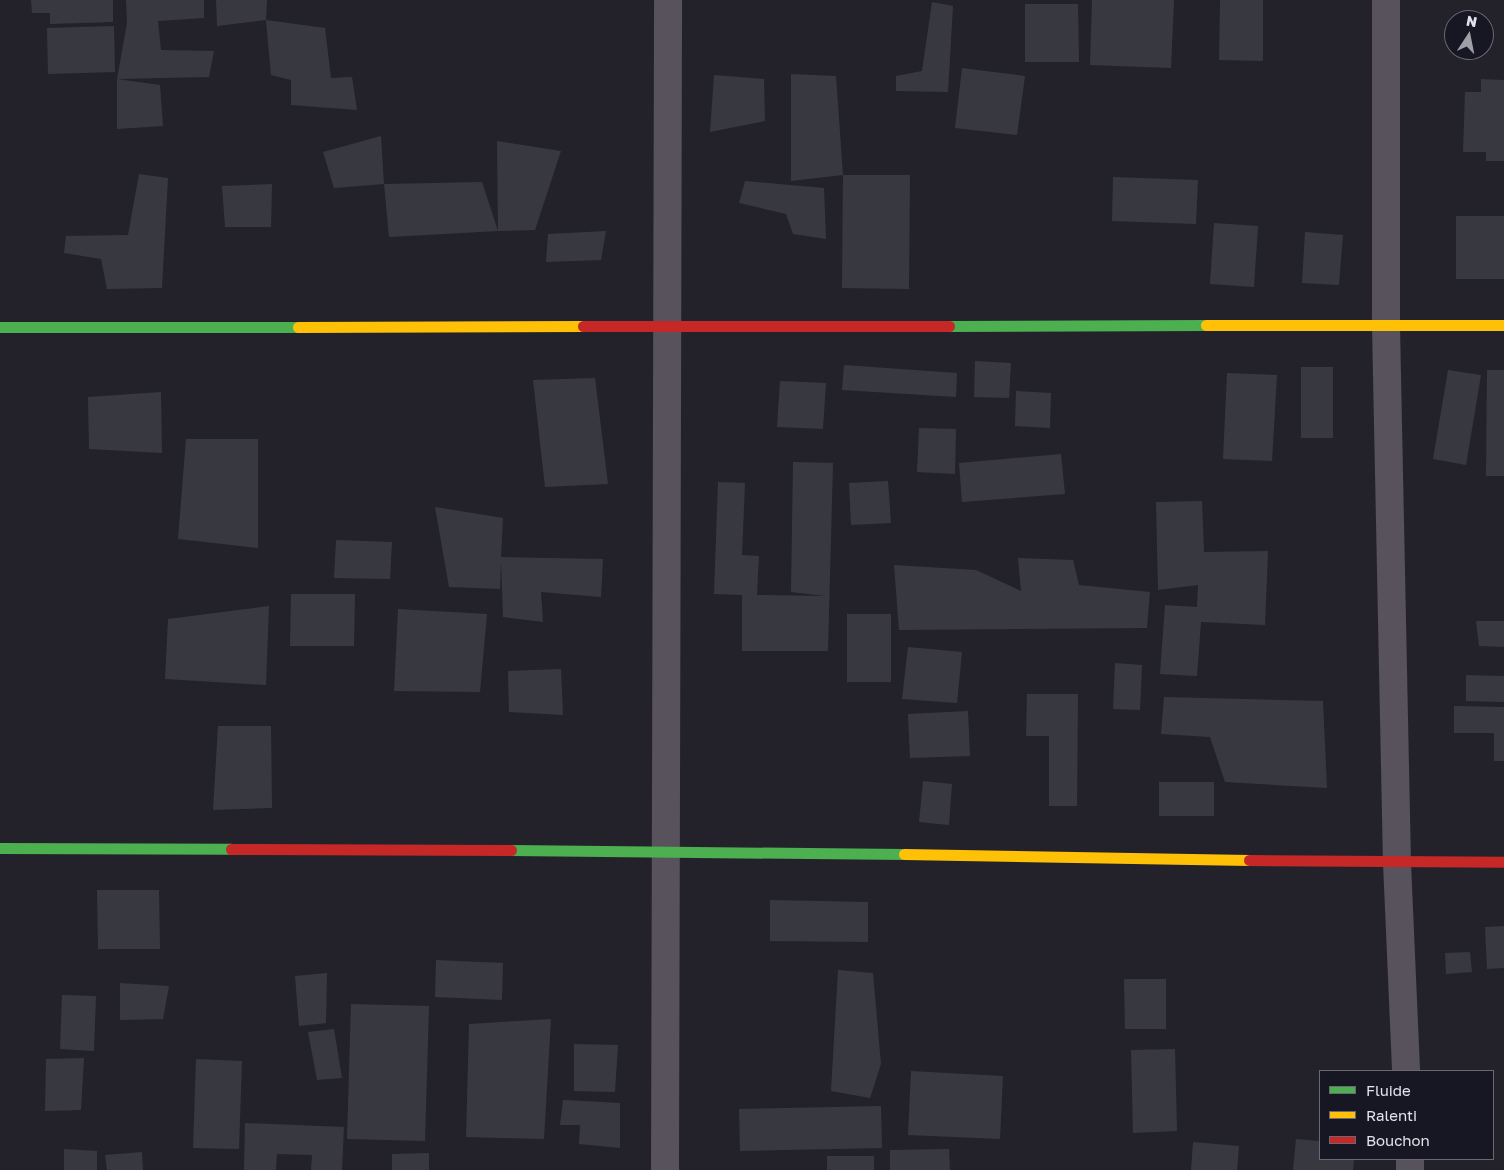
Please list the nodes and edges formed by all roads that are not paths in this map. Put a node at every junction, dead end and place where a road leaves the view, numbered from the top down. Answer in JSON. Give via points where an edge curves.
{"nodes":[{"id":1,"x":668,"y":0,"type":"edge"},
{"id":2,"x":1386,"y":0,"type":"edge"},
{"id":3,"x":1504,"y":325,"type":"edge"},
{"id":4,"x":1386,"y":326,"type":"junction"},
{"id":5,"x":0,"y":327,"type":"edge"},
{"id":6,"x":668,"y":328,"type":"junction"},
{"id":7,"x":0,"y":848,"type":"edge"},
{"id":8,"x":665,"y":850,"type":"junction"},
{"id":9,"x":1504,"y":862,"type":"edge"},
{"id":10,"x":1396,"y":863,"type":"junction"},
{"id":11,"x":1406,"y":1070,"type":"edge"},
{"id":12,"x":665,"y":1170,"type":"edge"}],
"edges":[{"from":1,"to":6,"type":"street"},
{"from":2,"to":4,"type":"street"},
{"from":3,"to":4,"type":"street"},
{"from":4,"to":6,"type":"street"},
{"from":4,"to":10,"type":"street"},
{"from":5,"to":6,"type":"street"},
{"from":6,"to":8,"type":"street"},
{"from":7,"to":8,"type":"street"},
{"from":8,"to":10,"type":"street"},
{"from":8,"to":12,"type":"street"},
{"from":9,"to":10,"type":"street"},
{"from":10,"to":11,"type":"street"}]}
